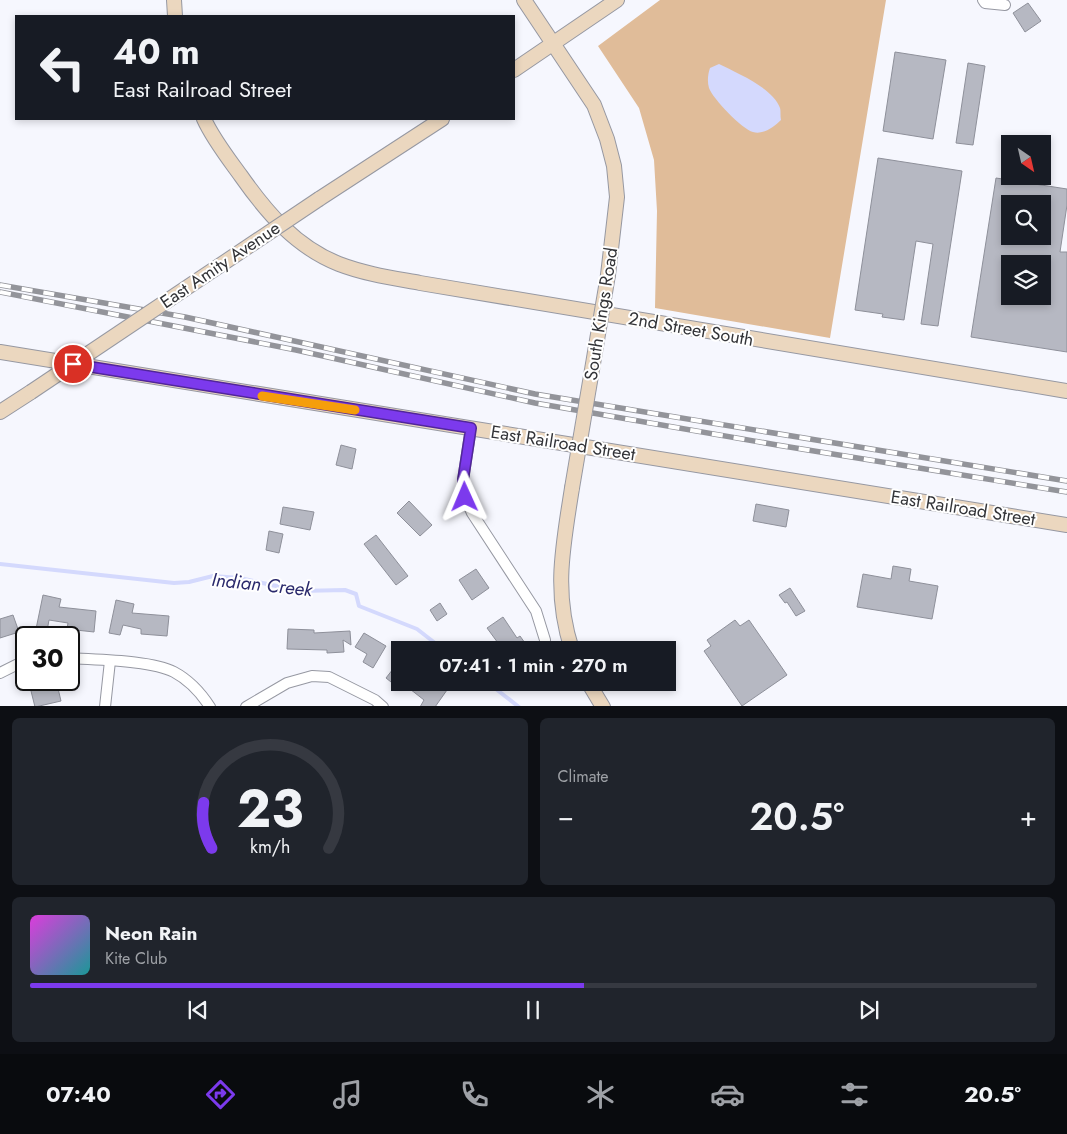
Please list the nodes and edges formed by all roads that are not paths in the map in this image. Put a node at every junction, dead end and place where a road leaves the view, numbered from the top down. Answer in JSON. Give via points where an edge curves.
{"nodes":[{"id":1,"x":174,"y":0,"type":"edge"},
{"id":2,"x":524,"y":0,"type":"edge"},
{"id":3,"x":617,"y":0,"type":"edge"},
{"id":4,"x":983,"y":0,"type":"edge"},
{"id":5,"x":1006,"y":5,"type":"dead end"},
{"id":6,"x":175,"y":15,"type":"edge"},
{"id":7,"x":553,"y":44,"type":"junction"},
{"id":8,"x":515,"y":69,"type":"edge"},
{"id":9,"x":205,"y":120,"type":"edge"},
{"id":10,"x":440,"y":120,"type":"edge"},
{"id":11,"x":0,"y":352,"type":"edge"},
{"id":12,"x":1067,"y":391,"type":"edge"},
{"id":13,"x":0,"y":412,"type":"edge"},
{"id":14,"x":471,"y":428,"type":"junction"},
{"id":15,"x":1067,"y":525,"type":"edge"},
{"id":16,"x":545,"y":640,"type":"dead end"},
{"id":17,"x":570,"y":641,"type":"edge"},
{"id":18,"x":80,"y":659,"type":"edge"},
{"id":19,"x":110,"y":661,"type":"junction"},
{"id":20,"x":15,"y":665,"type":"edge"},
{"id":21,"x":0,"y":672,"type":"edge"},
{"id":22,"x":594,"y":691,"type":"edge"},
{"id":23,"x":105,"y":706,"type":"edge"},
{"id":24,"x":210,"y":706,"type":"edge"},
{"id":25,"x":246,"y":706,"type":"edge"},
{"id":26,"x":383,"y":706,"type":"edge"},
{"id":27,"x":603,"y":706,"type":"edge"}],
"edges":[{"from":1,"to":6,"type":"street"},
{"from":2,"to":7,"type":"street","name":"South Kings Road"},
{"from":3,"to":7,"type":"street"},
{"from":4,"to":5,"type":"street","via":[[985,3]]},
{"from":7,"to":8,"type":"street"},
{"from":7,"to":17,"type":"street","name":"South Kings Road","bridge":true,"via":[[594,105],[614,166],[617,197],[608,275],[562,552],[560,585]]},
{"from":9,"to":12,"type":"street","name":"2nd Street South","via":[[263,207],[292,235],[338,264],[420,284]]},
{"from":10,"to":13,"type":"street","name":"East Amity Avenue","bridge":true},
{"from":11,"to":14,"type":"street","name":"East Railroad Street"},
{"from":14,"to":15,"type":"street","name":"East Railroad Street"},
{"from":14,"to":16,"type":"street","via":[[463,480],[465,497],[472,513],[536,611]]},
{"from":18,"to":19,"type":"street"},
{"from":19,"to":23,"type":"street"},
{"from":19,"to":24,"type":"street","via":[[150,664],[172,671],[189,682]]},
{"from":20,"to":21,"type":"street"},
{"from":22,"to":27,"type":"street"},
{"from":25,"to":26,"type":"street","via":[[287,683],[312,676],[329,677]]}]}
